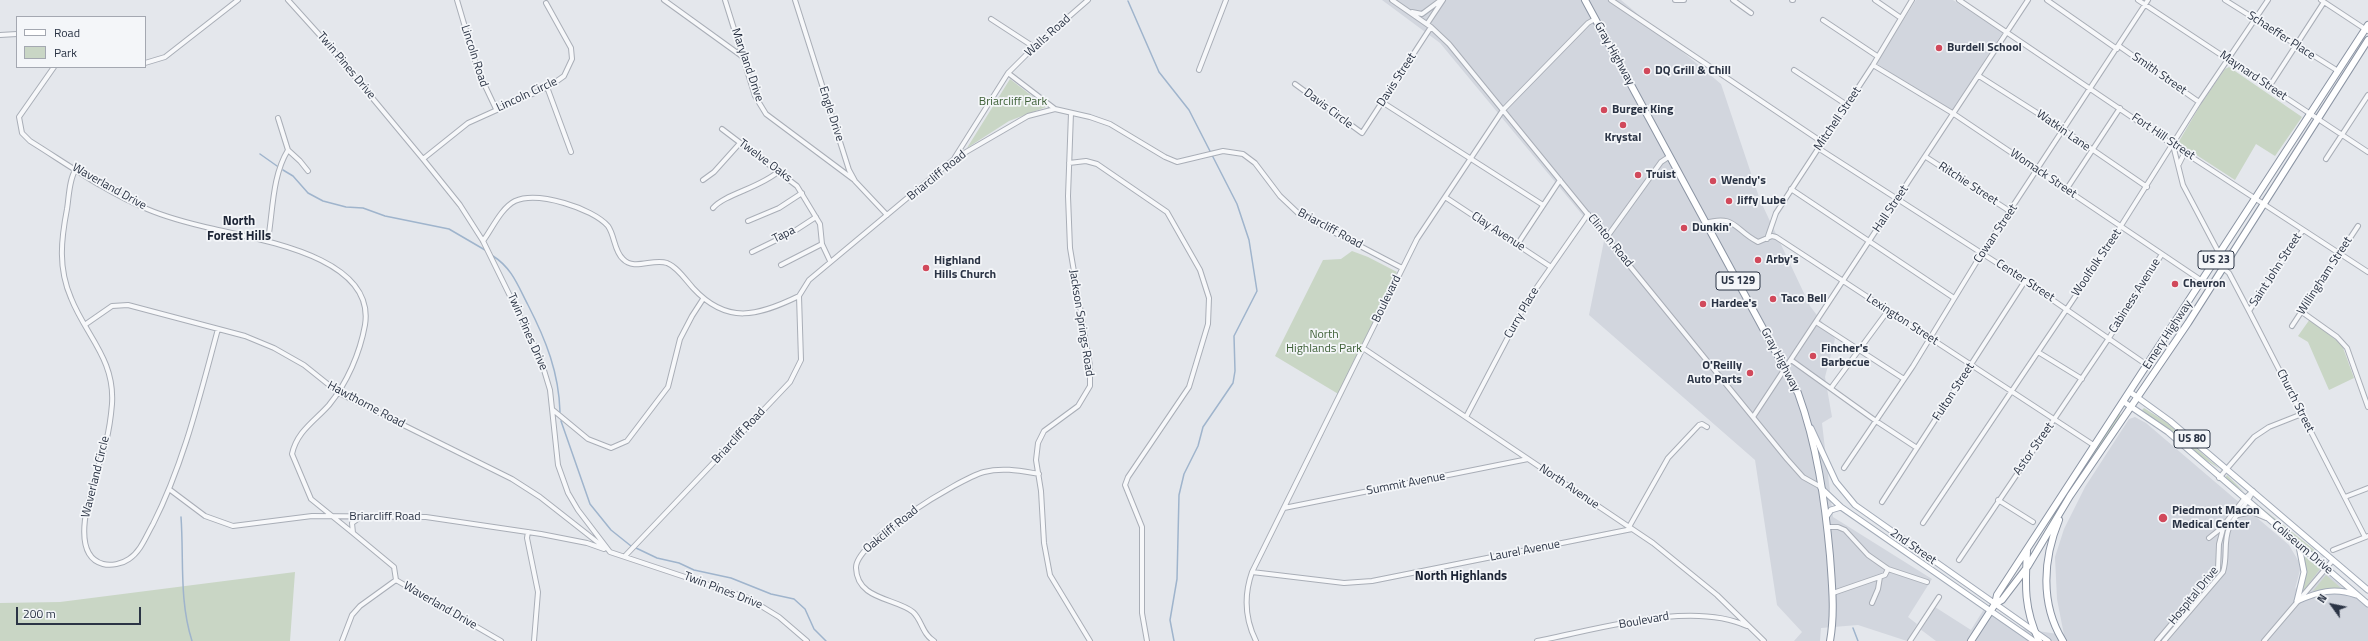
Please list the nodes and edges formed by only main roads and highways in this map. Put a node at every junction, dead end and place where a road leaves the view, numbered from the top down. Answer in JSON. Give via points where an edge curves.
{"nodes":[{"id":1,"x":1585,"y":0,"type":"edge"},
{"id":2,"x":2367,"y":28,"type":"edge"},
{"id":3,"x":2368,"y":40,"type":"edge"},
{"id":4,"x":2130,"y":392,"type":"junction"},
{"id":5,"x":2138,"y":397,"type":"junction"},
{"id":6,"x":2124,"y":402,"type":"junction"},
{"id":7,"x":2132,"y":406,"type":"junction"},
{"id":8,"x":1810,"y":425,"type":"junction"},
{"id":9,"x":1821,"y":487,"type":"junction"},
{"id":10,"x":2070,"y":496,"type":"junction"},
{"id":11,"x":1841,"y":507,"type":"junction"},
{"id":12,"x":1826,"y":517,"type":"junction"},
{"id":13,"x":2299,"y":545,"type":"junction"},
{"id":14,"x":2027,"y":549,"type":"junction"},
{"id":15,"x":2026,"y":569,"type":"junction"},
{"id":16,"x":2368,"y":590,"type":"edge"},
{"id":17,"x":2361,"y":598,"type":"junction"},
{"id":18,"x":1995,"y":604,"type":"junction"},
{"id":19,"x":2368,"y":604,"type":"edge"},
{"id":20,"x":1991,"y":610,"type":"junction"},
{"id":21,"x":2035,"y":631,"type":"junction"},
{"id":22,"x":1830,"y":641,"type":"edge"},
{"id":23,"x":1971,"y":641,"type":"edge"},
{"id":24,"x":2034,"y":641,"type":"edge"},
{"id":25,"x":2039,"y":641,"type":"edge"},
{"id":26,"x":2048,"y":641,"type":"edge"},
{"id":27,"x":2063,"y":641,"type":"edge"}],
"edges":[{"from":1,"to":8,"type":"highway","name":"Gray Highway","number":"US 129","via":[[1798,392]]},
{"from":2,"to":4,"type":"highway","name":"Emery Highway","number":"US 23"},
{"from":3,"to":5,"type":"highway","name":"Emery Highway","number":"US 23"},
{"from":4,"to":5,"type":"main road","name":"Coliseum Drive"},
{"from":4,"to":6,"type":"highway","name":"Emery Highway","number":"US 23"},
{"from":5,"to":7,"type":"highway","name":"Emery Highway","number":"US 23"},
{"from":5,"to":16,"type":"main road","name":"Coliseum Drive","number":"US 80","via":[[2170,421]]},
{"from":6,"to":7,"type":"main road","name":"Coliseum Drive","number":"US 80"},
{"from":6,"to":14,"type":"highway","name":"Emery Highway","number":"US 23"},
{"from":7,"to":10,"type":"highway","name":"Emery Highway","number":"US 23"},
{"from":7,"to":13,"type":"main road","name":"Coliseum Drive","number":"US 80","via":[[2168,432]]},
{"from":8,"to":9,"type":"highway","name":"Gray Highway","number":"US 129"},
{"from":8,"to":18,"type":"main road","name":"2nd Street","via":[[1836,482],[1855,505]]},
{"from":9,"to":11,"type":"main road","name":"2nd Street"},
{"from":9,"to":12,"type":"highway","name":"Gray Highway","number":"US 129"},
{"from":10,"to":15,"type":"highway","name":"Emery Highway","number":"US 23"},
{"from":10,"to":27,"type":"highway","via":[[2052,540],[2046,569],[2050,608]]},
{"from":11,"to":12,"type":"main road","via":[[1831,510]]},
{"from":11,"to":20,"type":"main road","name":"2nd Street"},
{"from":12,"to":22,"type":"highway","name":"Gray Highway","number":"US 129","via":[[1833,593]]},
{"from":13,"to":17,"type":"main road","name":"Coliseum Drive","number":"US 80"},
{"from":13,"to":17,"type":"main road","via":[[2304,572],[2297,601],[2332,590]]},
{"from":14,"to":15,"type":"highway"},
{"from":14,"to":18,"type":"highway","name":"Emery Highway","number":"US 23","via":[[1997,595]]},
{"from":15,"to":18,"type":"highway","name":"Emery Highway","number":"US 23","via":[[2002,600]]},
{"from":15,"to":21,"type":"highway","via":[[2026,597]]},
{"from":17,"to":19,"type":"main road","name":"Coliseum Drive","number":"US 80"},
{"from":18,"to":20,"type":"highway","name":"Emery Highway","number":"US 23"},
{"from":18,"to":21,"type":"main road","name":"2nd Street"},
{"from":20,"to":23,"type":"highway","name":"Emery Highway","number":"US 23"},
{"from":20,"to":24,"type":"main road","name":"2nd Street"},
{"from":21,"to":25,"type":"highway"},
{"from":21,"to":26,"type":"main road","name":"2nd Street"}]}
